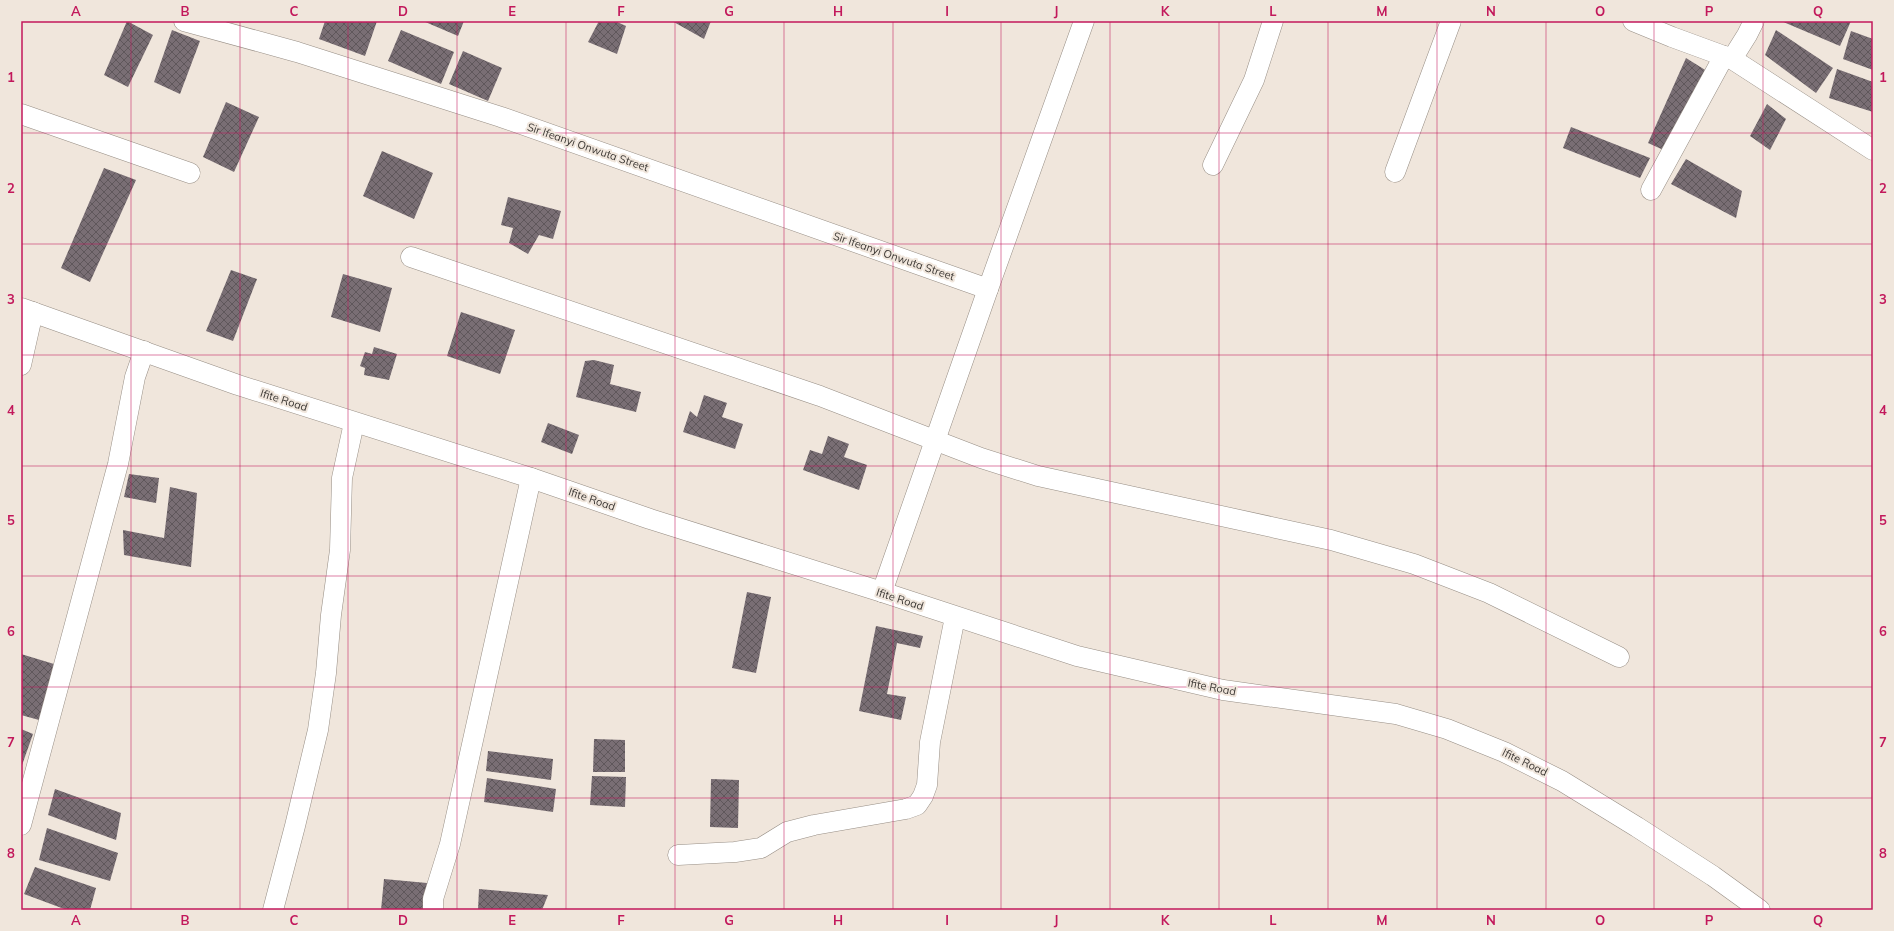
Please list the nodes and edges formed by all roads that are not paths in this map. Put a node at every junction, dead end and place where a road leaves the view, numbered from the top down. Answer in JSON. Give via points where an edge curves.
{"nodes":[{"id":1,"x":184,"y":21,"type":"edge"},
{"id":2,"x":1084,"y":21,"type":"edge"},
{"id":3,"x":1273,"y":21,"type":"edge"},
{"id":4,"x":1633,"y":21,"type":"edge"},
{"id":5,"x":1754,"y":21,"type":"edge"},
{"id":6,"x":1447,"y":22,"type":"edge"},
{"id":7,"x":1728,"y":57,"type":"junction"},
{"id":8,"x":21,"y":114,"type":"edge"},
{"id":9,"x":1873,"y":150,"type":"edge"},
{"id":10,"x":1213,"y":165,"type":"dead end"},
{"id":11,"x":1395,"y":172,"type":"dead end"},
{"id":12,"x":190,"y":173,"type":"dead end"},
{"id":13,"x":1651,"y":190,"type":"dead end"},
{"id":14,"x":411,"y":257,"type":"dead end"},
{"id":15,"x":988,"y":289,"type":"junction"},
{"id":16,"x":27,"y":310,"type":"edge"},
{"id":17,"x":144,"y":351,"type":"junction"},
{"id":18,"x":21,"y":365,"type":"edge"},
{"id":19,"x":354,"y":423,"type":"junction"},
{"id":20,"x":936,"y":440,"type":"junction"},
{"id":21,"x":531,"y":478,"type":"junction"},
{"id":22,"x":882,"y":592,"type":"junction"},
{"id":23,"x":955,"y":617,"type":"junction"},
{"id":24,"x":1619,"y":657,"type":"dead end"},
{"id":25,"x":21,"y":825,"type":"edge"},
{"id":26,"x":678,"y":855,"type":"dead end"},
{"id":27,"x":273,"y":910,"type":"edge"},
{"id":28,"x":433,"y":910,"type":"edge"},
{"id":29,"x":1760,"y":910,"type":"edge"}],
"edges":[{"from":1,"to":15,"type":"street","name":"Sir Ifeanyi Onwuta Street","via":[[297,52],[501,117]]},
{"from":2,"to":15,"type":"street"},
{"from":3,"to":10,"type":"street","via":[[1254,80]]},
{"from":4,"to":7,"type":"street"},
{"from":5,"to":7,"type":"street"},
{"from":6,"to":11,"type":"street"},
{"from":7,"to":9,"type":"street"},
{"from":7,"to":13,"type":"street"},
{"from":8,"to":12,"type":"street"},
{"from":14,"to":20,"type":"street","via":[[820,396]]},
{"from":15,"to":20,"type":"street"},
{"from":16,"to":17,"type":"street","name":"Ifite Road"},
{"from":16,"to":18,"type":"street"},
{"from":17,"to":19,"type":"street","name":"Ifite Road"},
{"from":17,"to":25,"type":"street","via":[[135,376],[118,464]]},
{"from":19,"to":21,"type":"street","name":"Ifite Road"},
{"from":19,"to":27,"type":"street","via":[[342,478],[340,550],[318,730]]},
{"from":20,"to":22,"type":"street"},
{"from":20,"to":24,"type":"street","via":[[980,458],[1038,476],[1331,540],[1414,564],[1490,593]]},
{"from":21,"to":22,"type":"street","name":"Ifite Road","via":[[650,519]]},
{"from":21,"to":28,"type":"street","via":[[450,844],[433,899]]},
{"from":22,"to":23,"type":"street","name":"Ifite Road"},
{"from":23,"to":26,"type":"street","via":[[930,742],[927,785],[917,805],[787,832],[761,848]]},
{"from":23,"to":29,"type":"street","name":"Ifite Road","via":[[1077,656],[1223,690],[1396,714],[1447,728],[1504,752],[1562,781],[1638,826]]}]}
